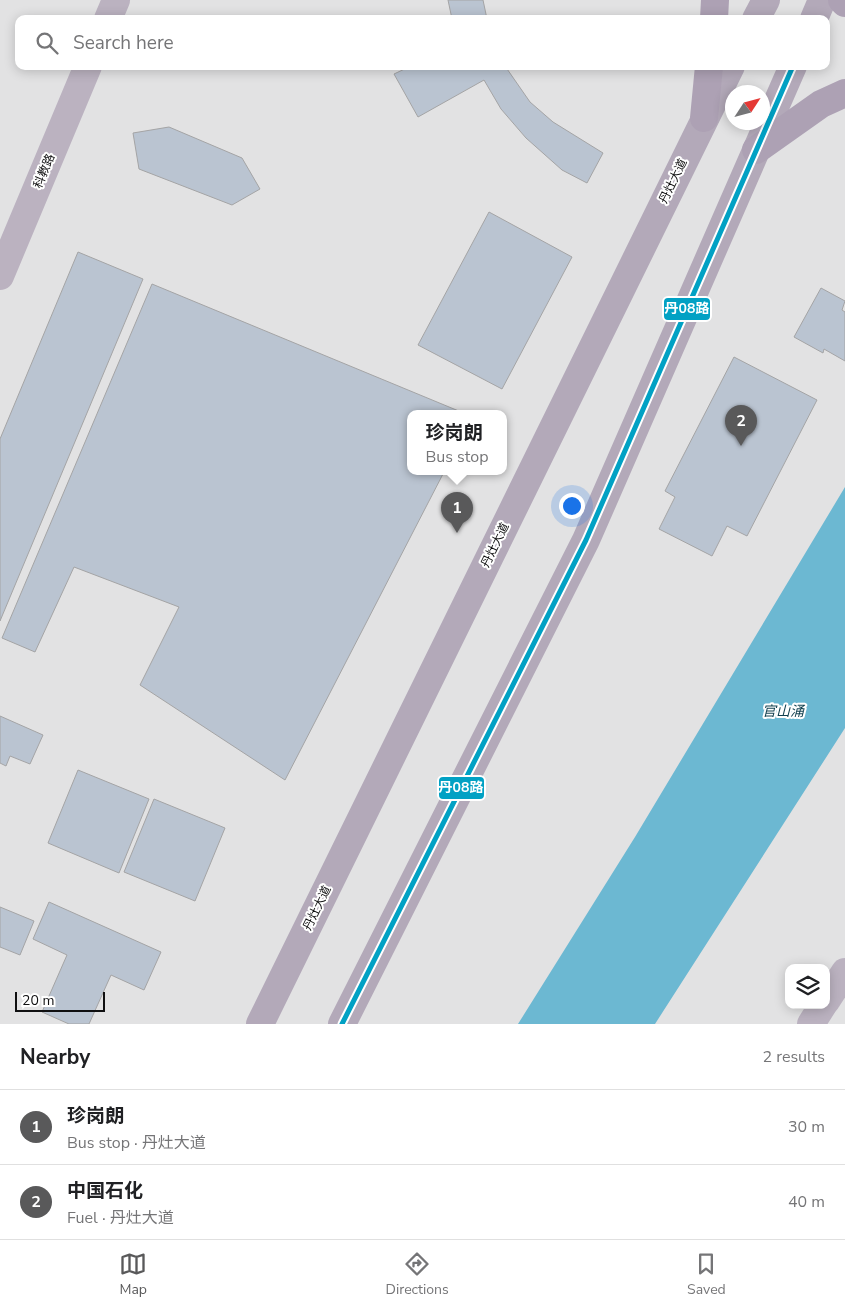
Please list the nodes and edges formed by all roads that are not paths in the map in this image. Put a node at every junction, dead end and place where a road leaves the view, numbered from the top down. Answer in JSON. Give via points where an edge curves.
{"nodes":[{"id":1,"x":116,"y":0,"type":"edge"},
{"id":2,"x":715,"y":0,"type":"edge"},
{"id":3,"x":766,"y":0,"type":"edge"},
{"id":4,"x":822,"y":0,"type":"edge"},
{"id":5,"x":842,"y":0,"type":"edge"},
{"id":6,"x":845,"y":3,"type":"edge"},
{"id":7,"x":110,"y":15,"type":"edge"},
{"id":8,"x":714,"y":15,"type":"edge"},
{"id":9,"x":758,"y":15,"type":"edge"},
{"id":10,"x":816,"y":15,"type":"edge"},
{"id":11,"x":86,"y":70,"type":"edge"},
{"id":12,"x":709,"y":70,"type":"edge"},
{"id":13,"x":729,"y":70,"type":"edge"},
{"id":14,"x":791,"y":70,"type":"edge"},
{"id":15,"x":845,"y":93,"type":"edge"},
{"id":16,"x":704,"y":118,"type":"junction"},
{"id":17,"x":756,"y":150,"type":"junction"},
{"id":18,"x":0,"y":276,"type":"edge"},
{"id":19,"x":845,"y":972,"type":"edge"},
{"id":20,"x":830,"y":995,"type":"edge"},
{"id":21,"x":820,"y":1009,"type":"edge"},
{"id":22,"x":260,"y":1024,"type":"edge"},
{"id":23,"x":342,"y":1024,"type":"edge"},
{"id":24,"x":811,"y":1024,"type":"edge"}],
"edges":[{"from":1,"to":7,"type":"street"},
{"from":2,"to":8,"type":"main road"},
{"from":3,"to":9,"type":"main road"},
{"from":4,"to":10,"type":"main road"},
{"from":5,"to":6,"type":"main road"},
{"from":11,"to":18,"type":"street","name":"科教路"},
{"from":12,"to":16,"type":"main road"},
{"from":13,"to":16,"type":"main road","name":"丹灶大道"},
{"from":14,"to":17,"type":"main road"},
{"from":15,"to":17,"type":"main road","via":[[821,104]]},
{"from":16,"to":22,"type":"main road","name":"丹灶大道"},
{"from":17,"to":23,"type":"main road","via":[[586,540]]},
{"from":19,"to":20,"type":"street"},
{"from":21,"to":24,"type":"street"}]}
